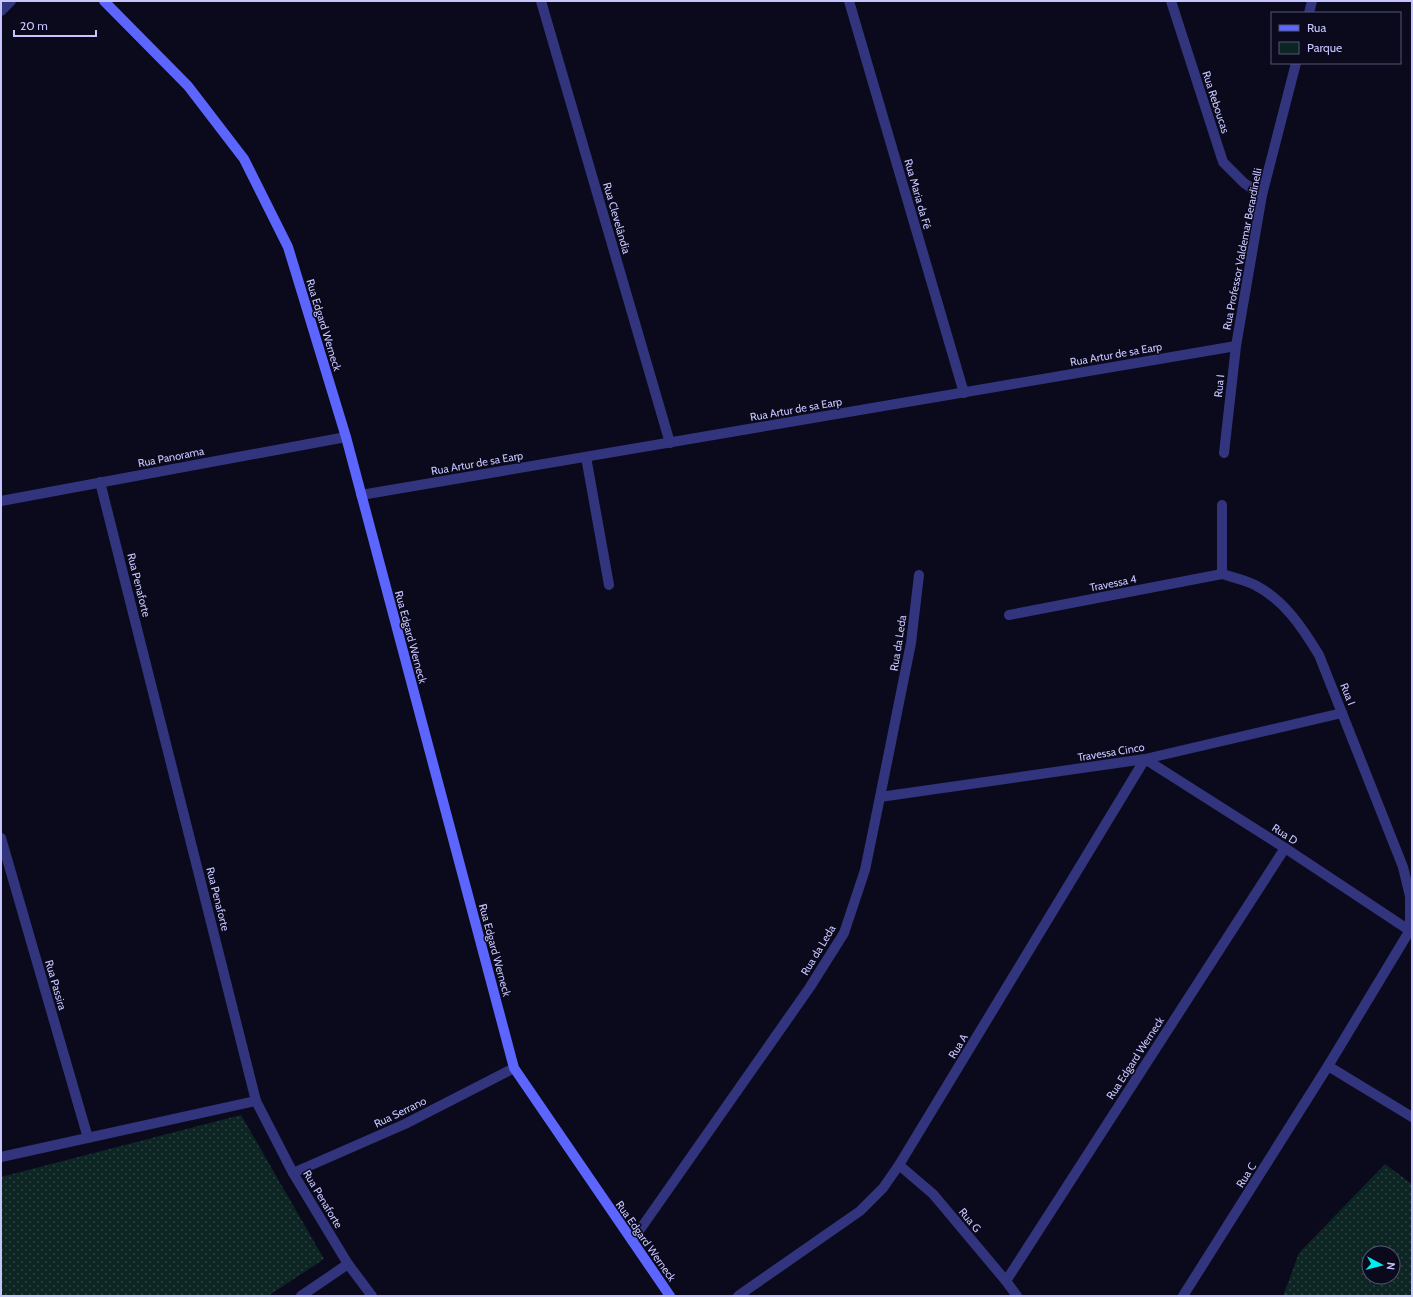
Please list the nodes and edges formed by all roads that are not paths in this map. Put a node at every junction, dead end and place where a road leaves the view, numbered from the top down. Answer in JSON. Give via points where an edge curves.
{"nodes":[{"id":1,"x":11,"y":1,"type":"edge"},
{"id":2,"x":541,"y":1,"type":"edge"},
{"id":3,"x":849,"y":1,"type":"edge"},
{"id":4,"x":1171,"y":1,"type":"edge"},
{"id":5,"x":1312,"y":1,"type":"edge"},
{"id":6,"x":106,"y":2,"type":"edge"},
{"id":7,"x":1,"y":11,"type":"edge"},
{"id":8,"x":1309,"y":12,"type":"edge"},
{"id":9,"x":1296,"y":64,"type":"edge"},
{"id":10,"x":1262,"y":195,"type":"junction"},
{"id":11,"x":1236,"y":346,"type":"junction"},
{"id":12,"x":964,"y":393,"type":"junction"},
{"id":13,"x":346,"y":437,"type":"junction"},
{"id":14,"x":670,"y":443,"type":"junction"},
{"id":15,"x":1224,"y":453,"type":"dead end"},
{"id":16,"x":586,"y":457,"type":"junction"},
{"id":17,"x":100,"y":482,"type":"junction"},
{"id":18,"x":361,"y":495,"type":"junction"},
{"id":19,"x":1,"y":501,"type":"edge"},
{"id":20,"x":1222,"y":505,"type":"dead end"},
{"id":21,"x":919,"y":574,"type":"dead end"},
{"id":22,"x":1222,"y":574,"type":"junction"},
{"id":23,"x":609,"y":584,"type":"dead end"},
{"id":24,"x":1009,"y":615,"type":"dead end"},
{"id":25,"x":1342,"y":713,"type":"junction"},
{"id":26,"x":1146,"y":759,"type":"junction"},
{"id":27,"x":880,"y":797,"type":"junction"},
{"id":28,"x":1,"y":838,"type":"edge"},
{"id":29,"x":1285,"y":848,"type":"junction"},
{"id":30,"x":1411,"y":931,"type":"edge"},
{"id":31,"x":1328,"y":1066,"type":"junction"},
{"id":32,"x":514,"y":1068,"type":"junction"},
{"id":33,"x":256,"y":1101,"type":"junction"},
{"id":34,"x":1412,"y":1117,"type":"edge"},
{"id":35,"x":88,"y":1138,"type":"junction"},
{"id":36,"x":1,"y":1157,"type":"edge"},
{"id":37,"x":900,"y":1165,"type":"junction"},
{"id":38,"x":293,"y":1173,"type":"junction"},
{"id":39,"x":632,"y":1241,"type":"junction"},
{"id":40,"x":348,"y":1264,"type":"junction"},
{"id":41,"x":1006,"y":1281,"type":"junction"},
{"id":42,"x":301,"y":1296,"type":"edge"},
{"id":43,"x":372,"y":1296,"type":"edge"},
{"id":44,"x":670,"y":1296,"type":"edge"},
{"id":45,"x":738,"y":1296,"type":"edge"},
{"id":46,"x":1017,"y":1296,"type":"edge"},
{"id":47,"x":1183,"y":1296,"type":"edge"}],
"edges":[{"from":1,"to":7,"type":"street"},
{"from":2,"to":14,"type":"street","name":"Rua Clevelândia"},
{"from":3,"to":12,"type":"street","name":"Rua Maria da Fé"},
{"from":4,"to":10,"type":"street","name":"Rua Reboucas","via":[[1223,162],[1244,183]]},
{"from":5,"to":8,"type":"street"},
{"from":6,"to":13,"type":"street","name":"Rua Edgard Werneck","via":[[188,86],[244,159],[288,247]]},
{"from":9,"to":10,"type":"street","name":"Rua Professor Valdemar Berardinelli"},
{"from":10,"to":11,"type":"street","name":"Rua Professor Valdemar Berardinelli"},
{"from":11,"to":12,"type":"street","name":"Rua Artur de sa Earp"},
{"from":11,"to":15,"type":"street","name":"Rua I"},
{"from":12,"to":14,"type":"street","name":"Rua Artur de sa Earp"},
{"from":13,"to":17,"type":"street","name":"Rua Panorama"},
{"from":13,"to":18,"type":"street","name":"Rua Edgard Werneck"},
{"from":14,"to":16,"type":"street","name":"Rua Artur de sa Earp"},
{"from":16,"to":18,"type":"street","name":"Rua Artur de sa Earp"},
{"from":16,"to":23,"type":"street"},
{"from":17,"to":19,"type":"street","name":"Rua Panorama"},
{"from":17,"to":33,"type":"street","name":"Rua Penaforte"},
{"from":18,"to":32,"type":"street","name":"Rua Edgard Werneck"},
{"from":20,"to":22,"type":"street"},
{"from":21,"to":27,"type":"street","name":"Rua da Leda","via":[[911,643]]},
{"from":22,"to":24,"type":"street","name":"Travessa 4"},
{"from":22,"to":25,"type":"street","name":"Rua I","via":[[1254,584],[1280,601],[1298,622],[1319,655]]},
{"from":25,"to":26,"type":"street","name":"Travessa Cinco"},
{"from":25,"to":30,"type":"street","name":"Rua I","via":[[1403,868],[1410,896]]},
{"from":26,"to":27,"type":"street","name":"Travessa Cinco"},
{"from":26,"to":29,"type":"street","name":"Rua D"},
{"from":26,"to":37,"type":"street","name":"Rua A"},
{"from":27,"to":39,"type":"street","name":"Rua da Leda","via":[[865,870],[844,933],[810,987]]},
{"from":28,"to":35,"type":"street","name":"Rua Passira"},
{"from":29,"to":30,"type":"street","name":"Rua D"},
{"from":29,"to":41,"type":"street","name":"Rua Edgard Werneck"},
{"from":30,"to":31,"type":"street","name":"Rua C"},
{"from":31,"to":34,"type":"street"},
{"from":31,"to":47,"type":"street","name":"Rua C"},
{"from":32,"to":38,"type":"street","name":"Rua Serrano","via":[[405,1124]]},
{"from":32,"to":39,"type":"street","name":"Rua Edgard Werneck"},
{"from":33,"to":35,"type":"street"},
{"from":33,"to":38,"type":"street","name":"Rua Penaforte"},
{"from":35,"to":36,"type":"street"},
{"from":37,"to":41,"type":"street","name":"Rua G","via":[[933,1194]]},
{"from":37,"to":45,"type":"street","name":"Rua A","via":[[883,1188],[860,1211]]},
{"from":38,"to":40,"type":"street","name":"Rua Penaforte"},
{"from":39,"to":44,"type":"street","name":"Rua Edgard Werneck"},
{"from":40,"to":42,"type":"street"},
{"from":40,"to":43,"type":"street","name":"Rua Penaforte"},
{"from":41,"to":46,"type":"street","name":"Rua G"}]}
